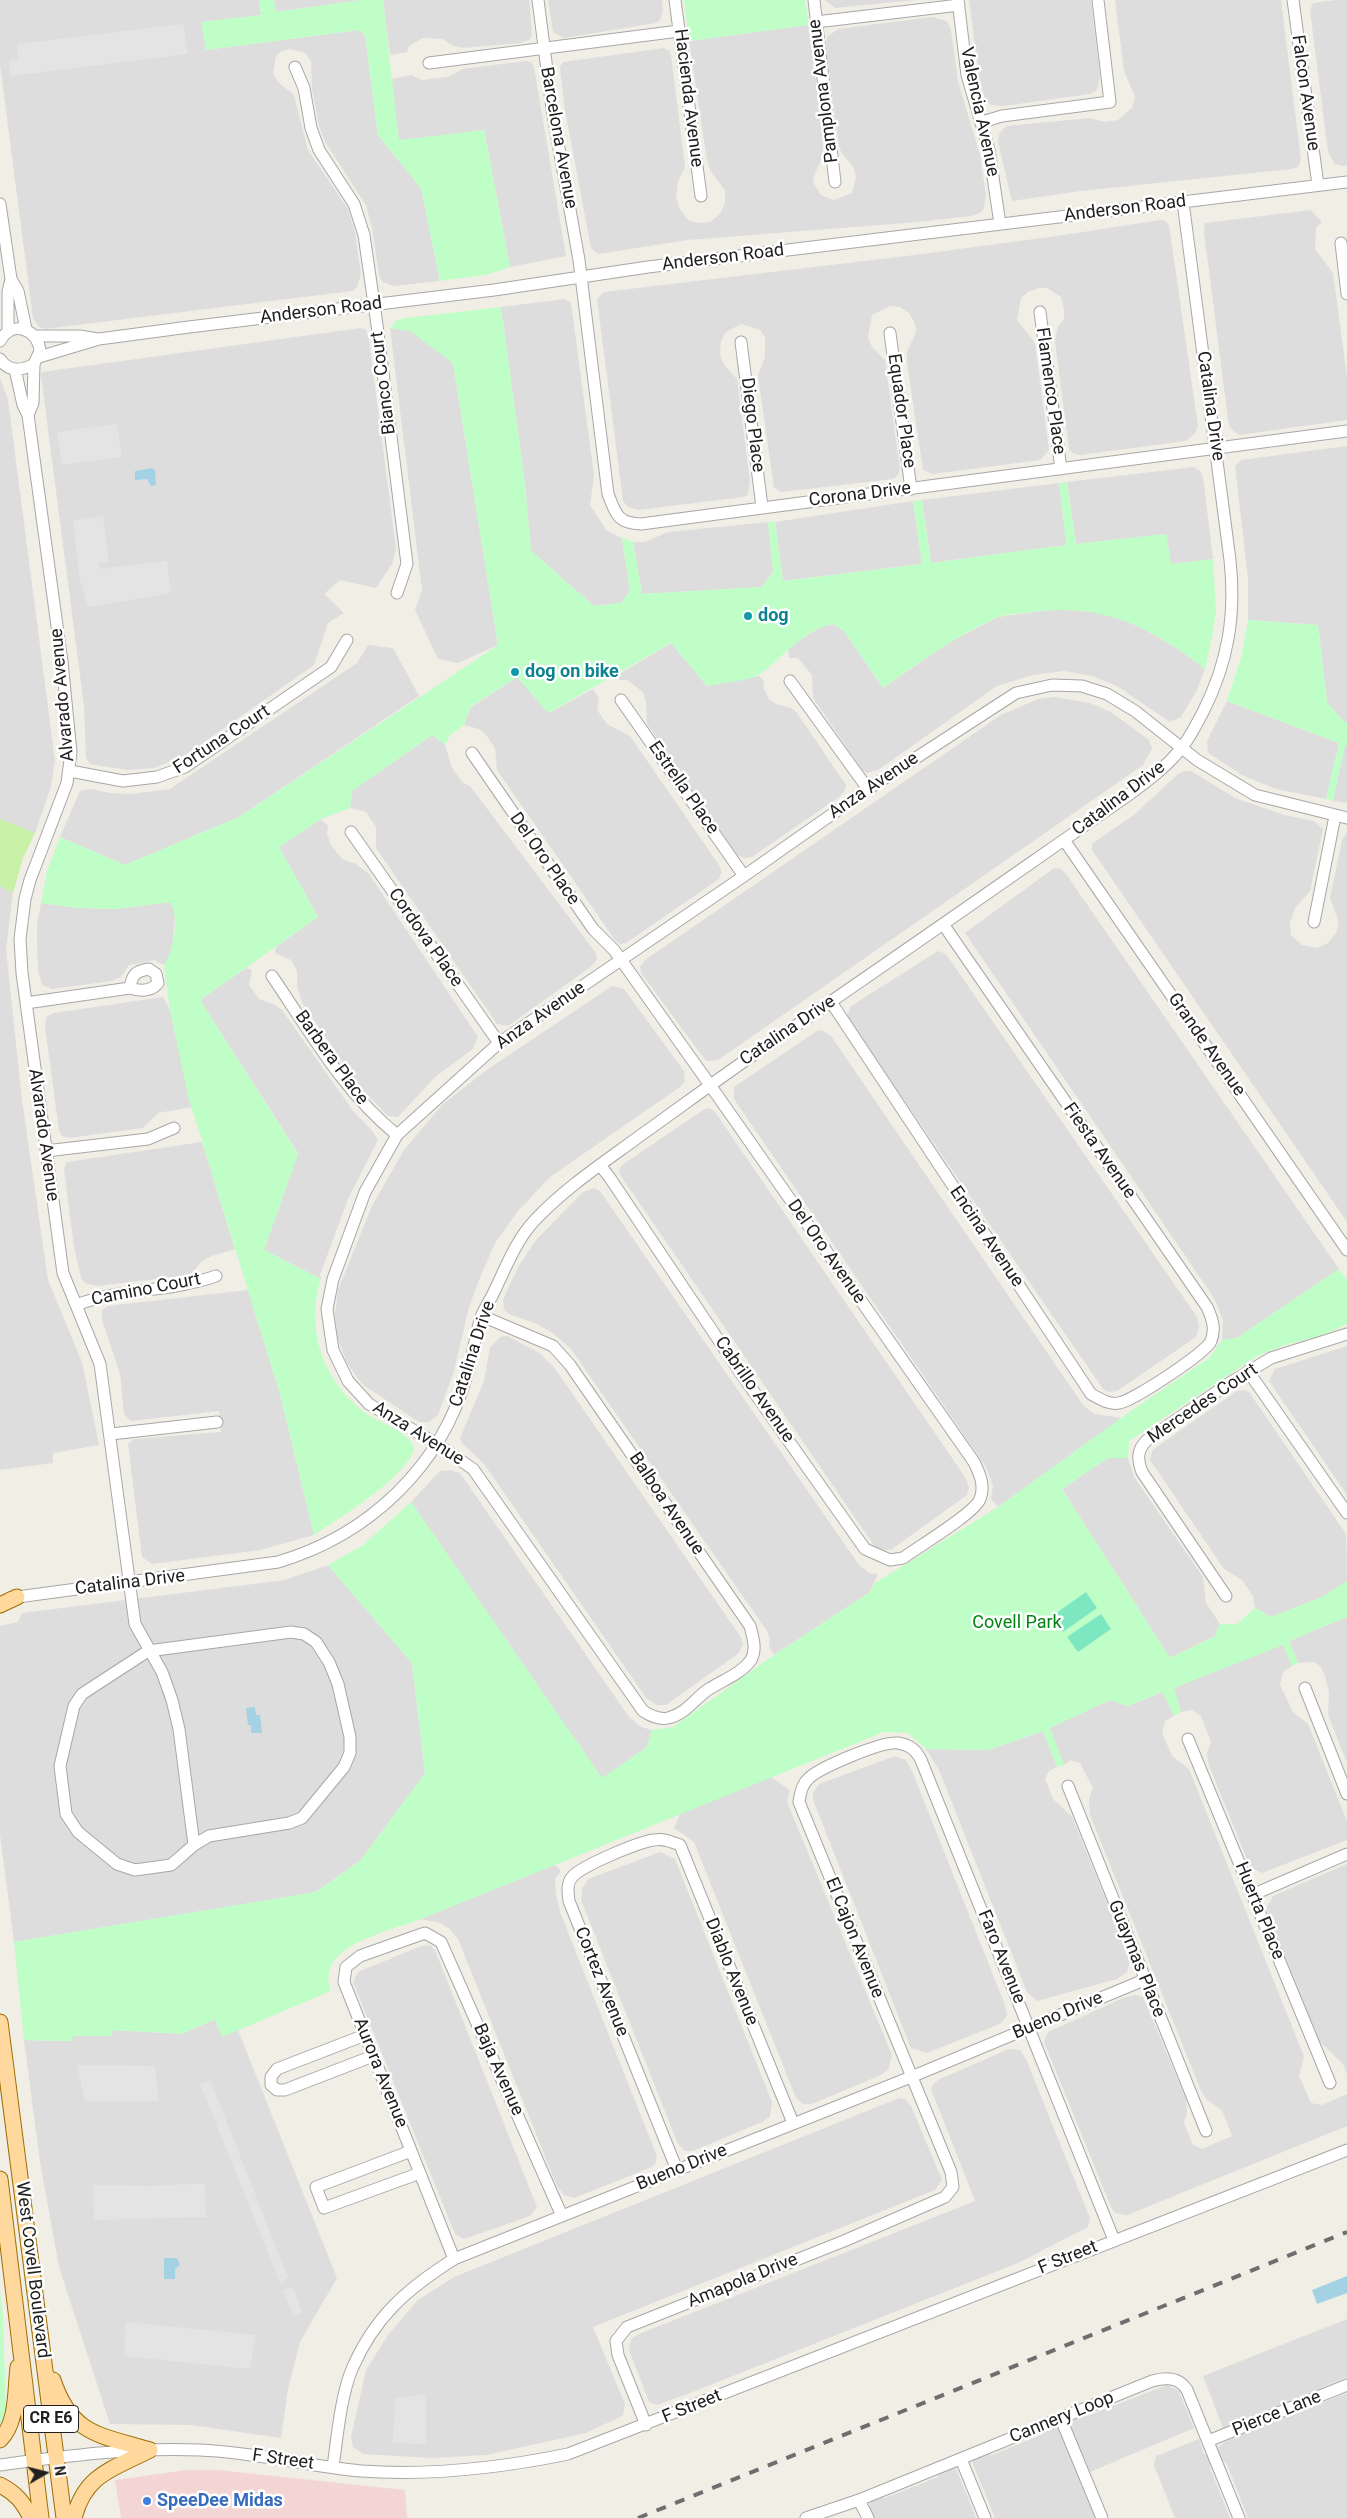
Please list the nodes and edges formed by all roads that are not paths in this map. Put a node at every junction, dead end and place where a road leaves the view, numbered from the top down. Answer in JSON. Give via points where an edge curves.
{"nodes":[{"id":1,"x":538,"y":0,"type":"edge"},
{"id":2,"x":676,"y":0,"type":"edge"},
{"id":3,"x":814,"y":0,"type":"edge"},
{"id":4,"x":1098,"y":0,"type":"edge"},
{"id":5,"x":1293,"y":0,"type":"edge"},
{"id":6,"x":958,"y":3,"type":"edge"},
{"id":7,"x":816,"y":22,"type":"junction"},
{"id":8,"x":679,"y":31,"type":"junction"},
{"id":9,"x":543,"y":48,"type":"junction"},
{"id":10,"x":429,"y":63,"type":"dead end"},
{"id":11,"x":295,"y":67,"type":"dead end"},
{"id":12,"x":982,"y":122,"type":"junction"},
{"id":13,"x":835,"y":182,"type":"dead end"},
{"id":14,"x":1347,"y":182,"type":"edge"},
{"id":15,"x":1318,"y":185,"type":"junction"},
{"id":16,"x":701,"y":196,"type":"dead end"},
{"id":17,"x":1183,"y":202,"type":"junction"},
{"id":18,"x":0,"y":204,"type":"edge"},
{"id":19,"x":1000,"y":224,"type":"junction"},
{"id":20,"x":1341,"y":243,"type":"dead end"},
{"id":21,"x":581,"y":276,"type":"junction"},
{"id":22,"x":11,"y":279,"type":"junction"},
{"id":23,"x":1347,"y":294,"type":"edge"},
{"id":24,"x":374,"y":304,"type":"junction"},
{"id":25,"x":1040,"y":312,"type":"dead end"},
{"id":26,"x":26,"y":329,"type":"junction"},
{"id":27,"x":890,"y":333,"type":"dead end"},
{"id":28,"x":3,"y":336,"type":"edge"},
{"id":29,"x":36,"y":336,"type":"junction"},
{"id":30,"x":99,"y":339,"type":"junction"},
{"id":31,"x":741,"y":342,"type":"dead end"},
{"id":32,"x":0,"y":361,"type":"edge"},
{"id":33,"x":36,"y":361,"type":"junction"},
{"id":34,"x":15,"y":369,"type":"junction"},
{"id":35,"x":28,"y":415,"type":"junction"},
{"id":36,"x":1347,"y":431,"type":"edge"},
{"id":37,"x":1216,"y":449,"type":"junction"},
{"id":38,"x":1060,"y":469,"type":"junction"},
{"id":39,"x":911,"y":489,"type":"junction"},
{"id":40,"x":762,"y":507,"type":"junction"},
{"id":41,"x":397,"y":593,"type":"dead end"},
{"id":42,"x":347,"y":640,"type":"dead end"},
{"id":43,"x":790,"y":681,"type":"dead end"},
{"id":44,"x":622,"y":700,"type":"dead end"},
{"id":45,"x":1181,"y":749,"type":"junction"},
{"id":46,"x":472,"y":753,"type":"dead end"},
{"id":47,"x":70,"y":771,"type":"junction"},
{"id":48,"x":868,"y":788,"type":"junction"},
{"id":49,"x":1341,"y":817,"type":"edge"},
{"id":50,"x":352,"y":832,"type":"dead end"},
{"id":51,"x":1064,"y":840,"type":"junction"},
{"id":52,"x":744,"y":876,"type":"junction"},
{"id":53,"x":1314,"y":922,"type":"dead end"},
{"id":54,"x":943,"y":924,"type":"junction"},
{"id":55,"x":621,"y":961,"type":"junction"},
{"id":56,"x":272,"y":976,"type":"dead end"},
{"id":57,"x":130,"y":988,"type":"dead end"},
{"id":58,"x":831,"y":1002,"type":"junction"},
{"id":59,"x":26,"y":1004,"type":"junction"},
{"id":60,"x":500,"y":1043,"type":"junction"},
{"id":61,"x":710,"y":1085,"type":"junction"},
{"id":62,"x":174,"y":1128,"type":"dead end"},
{"id":63,"x":397,"y":1135,"type":"junction"},
{"id":64,"x":46,"y":1151,"type":"junction"},
{"id":65,"x":600,"y":1166,"type":"junction"},
{"id":66,"x":1347,"y":1250,"type":"edge"},
{"id":67,"x":216,"y":1276,"type":"dead end"},
{"id":68,"x":76,"y":1305,"type":"junction"},
{"id":69,"x":482,"y":1316,"type":"junction"},
{"id":70,"x":1347,"y":1334,"type":"edge"},
{"id":71,"x":1248,"y":1371,"type":"junction"},
{"id":72,"x":1174,"y":1372,"type":"joint"},
{"id":73,"x":217,"y":1422,"type":"dead end"},
{"id":74,"x":111,"y":1434,"type":"junction"},
{"id":75,"x":437,"y":1444,"type":"junction"},
{"id":76,"x":1347,"y":1513,"type":"edge"},
{"id":77,"x":934,"y":1536,"type":"joint"},
{"id":78,"x":130,"y":1582,"type":"junction"},
{"id":79,"x":0,"y":1593,"type":"edge"},
{"id":80,"x":1226,"y":1596,"type":"dead end"},
{"id":81,"x":17,"y":1597,"type":"junction"},
{"id":82,"x":0,"y":1599,"type":"edge"},
{"id":83,"x":0,"y":1605,"type":"edge"},
{"id":84,"x":148,"y":1651,"type":"junction"},
{"id":85,"x":1305,"y":1688,"type":"dead end"},
{"id":86,"x":681,"y":1713,"type":"joint"},
{"id":87,"x":1188,"y":1739,"type":"dead end"},
{"id":88,"x":897,"y":1743,"type":"joint"},
{"id":89,"x":1068,"y":1786,"type":"dead end"},
{"id":90,"x":1347,"y":1794,"type":"edge"},
{"id":91,"x":653,"y":1840,"type":"joint"},
{"id":92,"x":194,"y":1845,"type":"junction"},
{"id":93,"x":1347,"y":1854,"type":"edge"},
{"id":94,"x":1252,"y":1895,"type":"junction"},
{"id":95,"x":425,"y":1933,"type":"joint"},
{"id":96,"x":1144,"y":1980,"type":"junction"},
{"id":97,"x":0,"y":2022,"type":"edge"},
{"id":98,"x":1029,"y":2029,"type":"junction"},
{"id":99,"x":365,"y":2035,"type":"junction"},
{"id":100,"x":373,"y":2056,"type":"junction"},
{"id":101,"x":910,"y":2077,"type":"junction"},
{"id":102,"x":1330,"y":2083,"type":"dead end"},
{"id":103,"x":793,"y":2123,"type":"junction"},
{"id":104,"x":1206,"y":2131,"type":"dead end"},
{"id":105,"x":1347,"y":2150,"type":"edge"},
{"id":106,"x":411,"y":2152,"type":"junction"},
{"id":107,"x":677,"y":2170,"type":"junction"},
{"id":108,"x":420,"y":2173,"type":"junction"},
{"id":109,"x":0,"y":2179,"type":"edge"},
{"id":110,"x":953,"y":2187,"type":"joint"},
{"id":111,"x":562,"y":2216,"type":"junction"},
{"id":112,"x":1114,"y":2240,"type":"junction"},
{"id":113,"x":454,"y":2259,"type":"junction"},
{"id":114,"x":21,"y":2345,"type":"junction"},
{"id":115,"x":42,"y":2347,"type":"junction"},
{"id":116,"x":1347,"y":2386,"type":"edge"},
{"id":117,"x":1061,"y":2419,"type":"junction"},
{"id":118,"x":646,"y":2425,"type":"junction"},
{"id":119,"x":0,"y":2440,"type":"edge"},
{"id":120,"x":1208,"y":2441,"type":"junction"},
{"id":121,"x":150,"y":2450,"type":"junction"},
{"id":122,"x":56,"y":2458,"type":"junction"},
{"id":123,"x":961,"y":2458,"type":"junction"},
{"id":124,"x":35,"y":2460,"type":"junction"},
{"id":125,"x":0,"y":2465,"type":"edge"},
{"id":126,"x":333,"y":2467,"type":"junction"},
{"id":127,"x":0,"y":2485,"type":"edge"},
{"id":128,"x":859,"y":2500,"type":"junction"},
{"id":129,"x":31,"y":2518,"type":"edge"},
{"id":130,"x":41,"y":2518,"type":"edge"},
{"id":131,"x":64,"y":2518,"type":"edge"},
{"id":132,"x":74,"y":2518,"type":"edge"},
{"id":133,"x":806,"y":2518,"type":"edge"},
{"id":134,"x":868,"y":2518,"type":"edge"},
{"id":135,"x":985,"y":2518,"type":"edge"},
{"id":136,"x":1102,"y":2518,"type":"edge"},
{"id":137,"x":1239,"y":2518,"type":"edge"}],
"edges":[{"from":1,"to":9,"type":"street","name":"Barcelona Avenue"},
{"from":2,"to":8,"type":"street","name":"Hacienda Avenue"},
{"from":3,"to":7,"type":"street","name":"Pamplona Avenue"},
{"from":4,"to":12,"type":"street","via":[[1110,102],[1002,116]]},
{"from":5,"to":15,"type":"street","name":"Falcon Avenue"},
{"from":6,"to":7,"type":"street"},
{"from":6,"to":12,"type":"street","name":"Valencia Avenue","via":[[970,89]]},
{"from":7,"to":13,"type":"street","name":"Pamplona Avenue"},
{"from":8,"to":9,"type":"street"},
{"from":8,"to":16,"type":"street","name":"Hacienda Avenue"},
{"from":9,"to":10,"type":"street"},
{"from":9,"to":21,"type":"street","name":"Barcelona Avenue"},
{"from":11,"to":24,"type":"street","name":"Bianco Court","via":[[304,88],[310,128],[319,150],[354,204],[360,219]]},
{"from":12,"to":19,"type":"street","name":"Valencia Avenue"},
{"from":14,"to":15,"type":"street","name":"Anderson Road"},
{"from":15,"to":17,"type":"street","name":"Anderson Road"},
{"from":17,"to":19,"type":"street","name":"Anderson Road"},
{"from":17,"to":37,"type":"street","name":"Catalina Drive"},
{"from":18,"to":22,"type":"street"},
{"from":19,"to":21,"type":"street","name":"Anderson Road"},
{"from":20,"to":23,"type":"street"},
{"from":21,"to":24,"type":"street","name":"Anderson Road"},
{"from":21,"to":40,"type":"street","name":"Corona Drive","via":[[608,494],[616,515],[628,523],[641,524]]},
{"from":22,"to":26,"type":"street","via":[[18,291]]},
{"from":22,"to":28,"type":"street"},
{"from":24,"to":30,"type":"street","name":"Anderson Road"},
{"from":24,"to":41,"type":"street","name":"Bianco Court","via":[[406,564]]},
{"from":25,"to":38,"type":"street","name":"Flamenco Place"},
{"from":26,"to":28,"type":"street","via":[[14,329]]},
{"from":26,"to":29,"type":"street"},
{"from":27,"to":39,"type":"street","name":"Equador Place"},
{"from":29,"to":30,"type":"street","name":"Anderson Road"},
{"from":29,"to":33,"type":"street","name":"Alvarado Avenue","via":[[40,345]]},
{"from":30,"to":33,"type":"street","name":"Anderson Road"},
{"from":31,"to":40,"type":"street","name":"Diego Place"},
{"from":32,"to":34,"type":"street"},
{"from":33,"to":34,"type":"street","name":"Anderson Road","via":[[21,370]]},
{"from":33,"to":35,"type":"street","name":"Alvarado Avenue","via":[[33,403]]},
{"from":34,"to":35,"type":"street","name":"Alvarado Avenue","via":[[20,397]]},
{"from":35,"to":47,"type":"street","name":"Alvarado Avenue","via":[[69,724]]},
{"from":36,"to":37,"type":"street","name":"Corona Drive"},
{"from":37,"to":38,"type":"street","name":"Corona Drive"},
{"from":37,"to":45,"type":"street","name":"Catalina Drive","via":[[1232,578],[1231,626],[1216,684]]},
{"from":38,"to":39,"type":"street","name":"Corona Drive"},
{"from":39,"to":40,"type":"street","name":"Corona Drive"},
{"from":42,"to":47,"type":"street","name":"Fortuna Court","via":[[331,667],[185,767],[157,777],[123,781]]},
{"from":43,"to":48,"type":"street"},
{"from":44,"to":52,"type":"street","name":"Estrella Place"},
{"from":45,"to":48,"type":"street","name":"Anza Avenue","via":[[1135,711],[1107,694],[1082,686],[1052,685],[1016,693]]},
{"from":45,"to":49,"type":"street","name":"Anza Avenue","via":[[1255,795]]},
{"from":45,"to":51,"type":"street","name":"Catalina Drive","via":[[1147,782]]},
{"from":46,"to":55,"type":"street","name":"Del Oro Place","via":[[593,929]]},
{"from":47,"to":59,"type":"street","name":"Alvarado Avenue","via":[[23,906],[20,939]]},
{"from":48,"to":52,"type":"street","name":"Anza Avenue"},
{"from":49,"to":53,"type":"street"},
{"from":50,"to":60,"type":"street","name":"Cordova Place"},
{"from":51,"to":54,"type":"street","name":"Catalina Drive"},
{"from":51,"to":66,"type":"street","name":"Grande Avenue"},
{"from":52,"to":55,"type":"street","name":"Anza Avenue"},
{"from":54,"to":58,"type":"street","name":"Catalina Drive"},
{"from":54,"to":72,"type":"street","name":"Fiesta Avenue","via":[[1207,1307],[1214,1328],[1211,1343]]},
{"from":55,"to":60,"type":"street","name":"Anza Avenue"},
{"from":55,"to":61,"type":"street","name":"Del Oro Avenue"},
{"from":56,"to":63,"type":"street","name":"Barbera Place","via":[[350,1091]]},
{"from":57,"to":59,"type":"street"},
{"from":58,"to":61,"type":"street","name":"Catalina Drive"},
{"from":58,"to":72,"type":"street","name":"Encina Avenue","via":[[1091,1394],[1105,1402],[1119,1404]]},
{"from":59,"to":64,"type":"street","name":"Alvarado Avenue"},
{"from":60,"to":63,"type":"street","name":"Anza Avenue"},
{"from":61,"to":65,"type":"street","name":"Catalina Drive"},
{"from":61,"to":77,"type":"street","name":"Del Oro Avenue","via":[[980,1474],[980,1501],[971,1511]]},
{"from":62,"to":64,"type":"street","via":[[148,1139]]},
{"from":63,"to":75,"type":"street","name":"Anza Avenue","via":[[365,1192],[334,1279],[327,1309],[333,1350],[348,1381],[369,1404]]},
{"from":64,"to":68,"type":"street","name":"Alvarado Avenue","via":[[63,1273]]},
{"from":65,"to":69,"type":"street","name":"Catalina Drive","via":[[534,1220],[517,1244]]},
{"from":65,"to":77,"type":"street","name":"Cabrillo Avenue","via":[[865,1549],[890,1560],[903,1558]]},
{"from":67,"to":68,"type":"street","name":"Camino Court","via":[[193,1284],[96,1297]]},
{"from":68,"to":74,"type":"street","name":"Alvarado Avenue","via":[[100,1364]]},
{"from":69,"to":75,"type":"street","name":"Catalina Drive","via":[[468,1374]]},
{"from":69,"to":86,"type":"street","name":"Balboa Avenue","via":[[552,1346],[570,1364],[750,1626],[755,1650],[750,1660]]},
{"from":70,"to":71,"type":"street","name":"Mercedes Court","via":[[1288,1352]]},
{"from":71,"to":76,"type":"street"},
{"from":71,"to":80,"type":"street","name":"Mercedes Court","via":[[1147,1440],[1138,1457],[1142,1472]]},
{"from":73,"to":74,"type":"street"},
{"from":74,"to":78,"type":"street","name":"Alvarado Avenue"},
{"from":75,"to":78,"type":"street","name":"Catalina Drive","via":[[386,1505],[345,1535],[306,1554],[252,1567]]},
{"from":75,"to":86,"type":"street","name":"Anza Avenue","via":[[473,1469],[482,1480],[643,1711],[654,1718]]},
{"from":78,"to":81,"type":"street","name":"Catalina Drive"},
{"from":78,"to":84,"type":"street","name":"Alvarado Avenue","via":[[134,1624]]},
{"from":79,"to":81,"type":"main road"},
{"from":81,"to":82,"type":"street","name":"Catalina Drive"},
{"from":81,"to":83,"type":"main road"},
{"from":84,"to":92,"type":"street","name":"Alvarado Avenue","via":[[162,1672],[179,1729]]},
{"from":84,"to":92,"type":"street","via":[[92,1686],[77,1700],[60,1758],[66,1814],[78,1832],[116,1864],[126,1868],[135,1870],[171,1865]]},
{"from":84,"to":92,"type":"street","via":[[291,1632],[304,1634],[316,1642],[329,1662],[348,1720],[350,1753],[344,1767],[302,1818],[209,1836]]},
{"from":85,"to":90,"type":"street"},
{"from":87,"to":94,"type":"street","name":"Huerta Place"},
{"from":88,"to":98,"type":"street","name":"Faro Avenue","via":[[911,1747],[922,1760]]},
{"from":88,"to":101,"type":"street","name":"El Cajon Avenue","via":[[884,1744],[821,1770],[808,1778],[799,1802]]},
{"from":89,"to":96,"type":"street","name":"Guaymas Place"},
{"from":91,"to":103,"type":"street","name":"Diablo Avenue","via":[[666,1839],[680,1846]]},
{"from":91,"to":107,"type":"street","name":"Cortez Avenue","via":[[598,1861],[572,1876],[567,1889],[569,1901]]},
{"from":93,"to":94,"type":"street"},
{"from":94,"to":102,"type":"street","name":"Huerta Place"},
{"from":95,"to":99,"type":"street","name":"Aurora Avenue","via":[[360,1956],[346,1968],[344,1982]]},
{"from":95,"to":111,"type":"street","name":"Baja Avenue","via":[[441,1942]]},
{"from":96,"to":98,"type":"street","name":"Bueno Drive"},
{"from":96,"to":104,"type":"street","name":"Guaymas Place"},
{"from":97,"to":115,"type":"main road","name":"West Covell Boulevard","number":"CR E6"},
{"from":98,"to":101,"type":"street","name":"Bueno Drive"},
{"from":98,"to":112,"type":"street","name":"Faro Avenue"},
{"from":99,"to":100,"type":"street","name":"Aurora Avenue"},
{"from":99,"to":100,"type":"street","via":[[277,2069],[271,2077],[271,2085],[277,2090],[285,2090]]},
{"from":100,"to":106,"type":"street","name":"Aurora Avenue"},
{"from":101,"to":103,"type":"street","name":"Bueno Drive"},
{"from":101,"to":110,"type":"street","name":"El Cajon Avenue","via":[[950,2172]]},
{"from":103,"to":107,"type":"street","name":"Bueno Drive"},
{"from":105,"to":112,"type":"street","name":"F Street"},
{"from":106,"to":108,"type":"street","name":"Aurora Avenue"},
{"from":106,"to":108,"type":"street","via":[[316,2188],[324,2208]]},
{"from":107,"to":111,"type":"street","name":"Bueno Drive"},
{"from":108,"to":113,"type":"street","name":"Aurora Avenue"},
{"from":109,"to":114,"type":"main road","name":"West Covell Boulevard","number":"CR E6"},
{"from":110,"to":118,"type":"street","name":"Amapola Drive","via":[[945,2197],[844,2241],[627,2327],[616,2341],[618,2355]]},
{"from":111,"to":113,"type":"street","name":"Bueno Drive"},
{"from":112,"to":118,"type":"street","name":"F Street"},
{"from":113,"to":126,"type":"street","name":"Bueno Drive","via":[[422,2279],[388,2308],[369,2337],[352,2370]]},
{"from":114,"to":119,"type":"main road","via":[[14,2407]]},
{"from":114,"to":124,"type":"main road","name":"West Covell Boulevard","number":"CR E6"},
{"from":115,"to":121,"type":"main road","via":[[57,2394],[76,2422],[95,2433]]},
{"from":115,"to":122,"type":"main road","name":"West Covell Boulevard","number":"CR E6"},
{"from":116,"to":120,"type":"street","name":"Pierce Lane"},
{"from":117,"to":120,"type":"street","name":"Cannery Loop","via":[[1152,2381],[1173,2379],[1181,2382],[1187,2390]]},
{"from":117,"to":123,"type":"street","name":"Cannery Loop"},
{"from":117,"to":136,"type":"street"},
{"from":118,"to":126,"type":"street","name":"F Street","via":[[568,2454],[527,2463],[409,2473]]},
{"from":120,"to":137,"type":"street","name":"Cannery Loop"},
{"from":121,"to":122,"type":"street","name":"F Street"},
{"from":121,"to":126,"type":"street","name":"F Street","via":[[216,2451]]},
{"from":121,"to":132,"type":"main road","via":[[96,2478],[82,2494]]},
{"from":122,"to":124,"type":"street","name":"F Street"},
{"from":122,"to":131,"type":"main road","name":"West Covell Boulevard","number":"CR E6"},
{"from":123,"to":128,"type":"street","name":"Cannery Loop"},
{"from":123,"to":135,"type":"street"},
{"from":124,"to":125,"type":"street","name":"F Street"},
{"from":124,"to":130,"type":"main road","name":"West Covell Boulevard","number":"CR E6"},
{"from":127,"to":129,"type":"main road","via":[[24,2503]]},
{"from":128,"to":133,"type":"street","name":"Cannery Loop"},
{"from":128,"to":134,"type":"street"}]}
